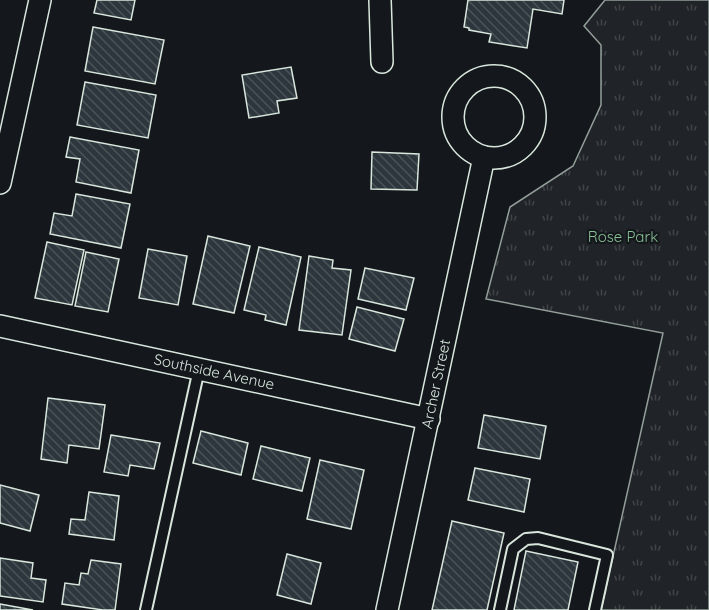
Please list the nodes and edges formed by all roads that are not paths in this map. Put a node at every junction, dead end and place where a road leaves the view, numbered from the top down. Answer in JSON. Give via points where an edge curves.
{"nodes":[{"id":1,"x":40,"y":0,"type":"edge"},
{"id":2,"x":380,"y":0,"type":"edge"},
{"id":3,"x":382,"y":62,"type":"dead end"},
{"id":4,"x":9,"y":104,"type":"edge"},
{"id":5,"x":484,"y":157,"type":"dead end"},
{"id":6,"x":0,"y":183,"type":"edge"},
{"id":7,"x":0,"y":326,"type":"edge"},
{"id":8,"x":200,"y":369,"type":"junction"},
{"id":9,"x":429,"y":419,"type":"junction"},
{"id":10,"x":146,"y":610,"type":"edge"},
{"id":11,"x":387,"y":610,"type":"edge"},
{"id":12,"x":500,"y":610,"type":"edge"},
{"id":13,"x":595,"y":610,"type":"edge"}],
"edges":[{"from":1,"to":4,"type":"street"},
{"from":2,"to":3,"type":"street"},
{"from":4,"to":6,"type":"street"},
{"from":5,"to":9,"type":"street","name":"Archer Street"},
{"from":7,"to":8,"type":"street","name":"Southside Avenue"},
{"from":8,"to":9,"type":"street","name":"Southside Avenue"},
{"from":8,"to":10,"type":"lane"},
{"from":9,"to":11,"type":"street","name":"Archer Street"},
{"from":12,"to":13,"type":"lane","via":[[513,549],[526,538],[538,538],[607,555]]}]}
